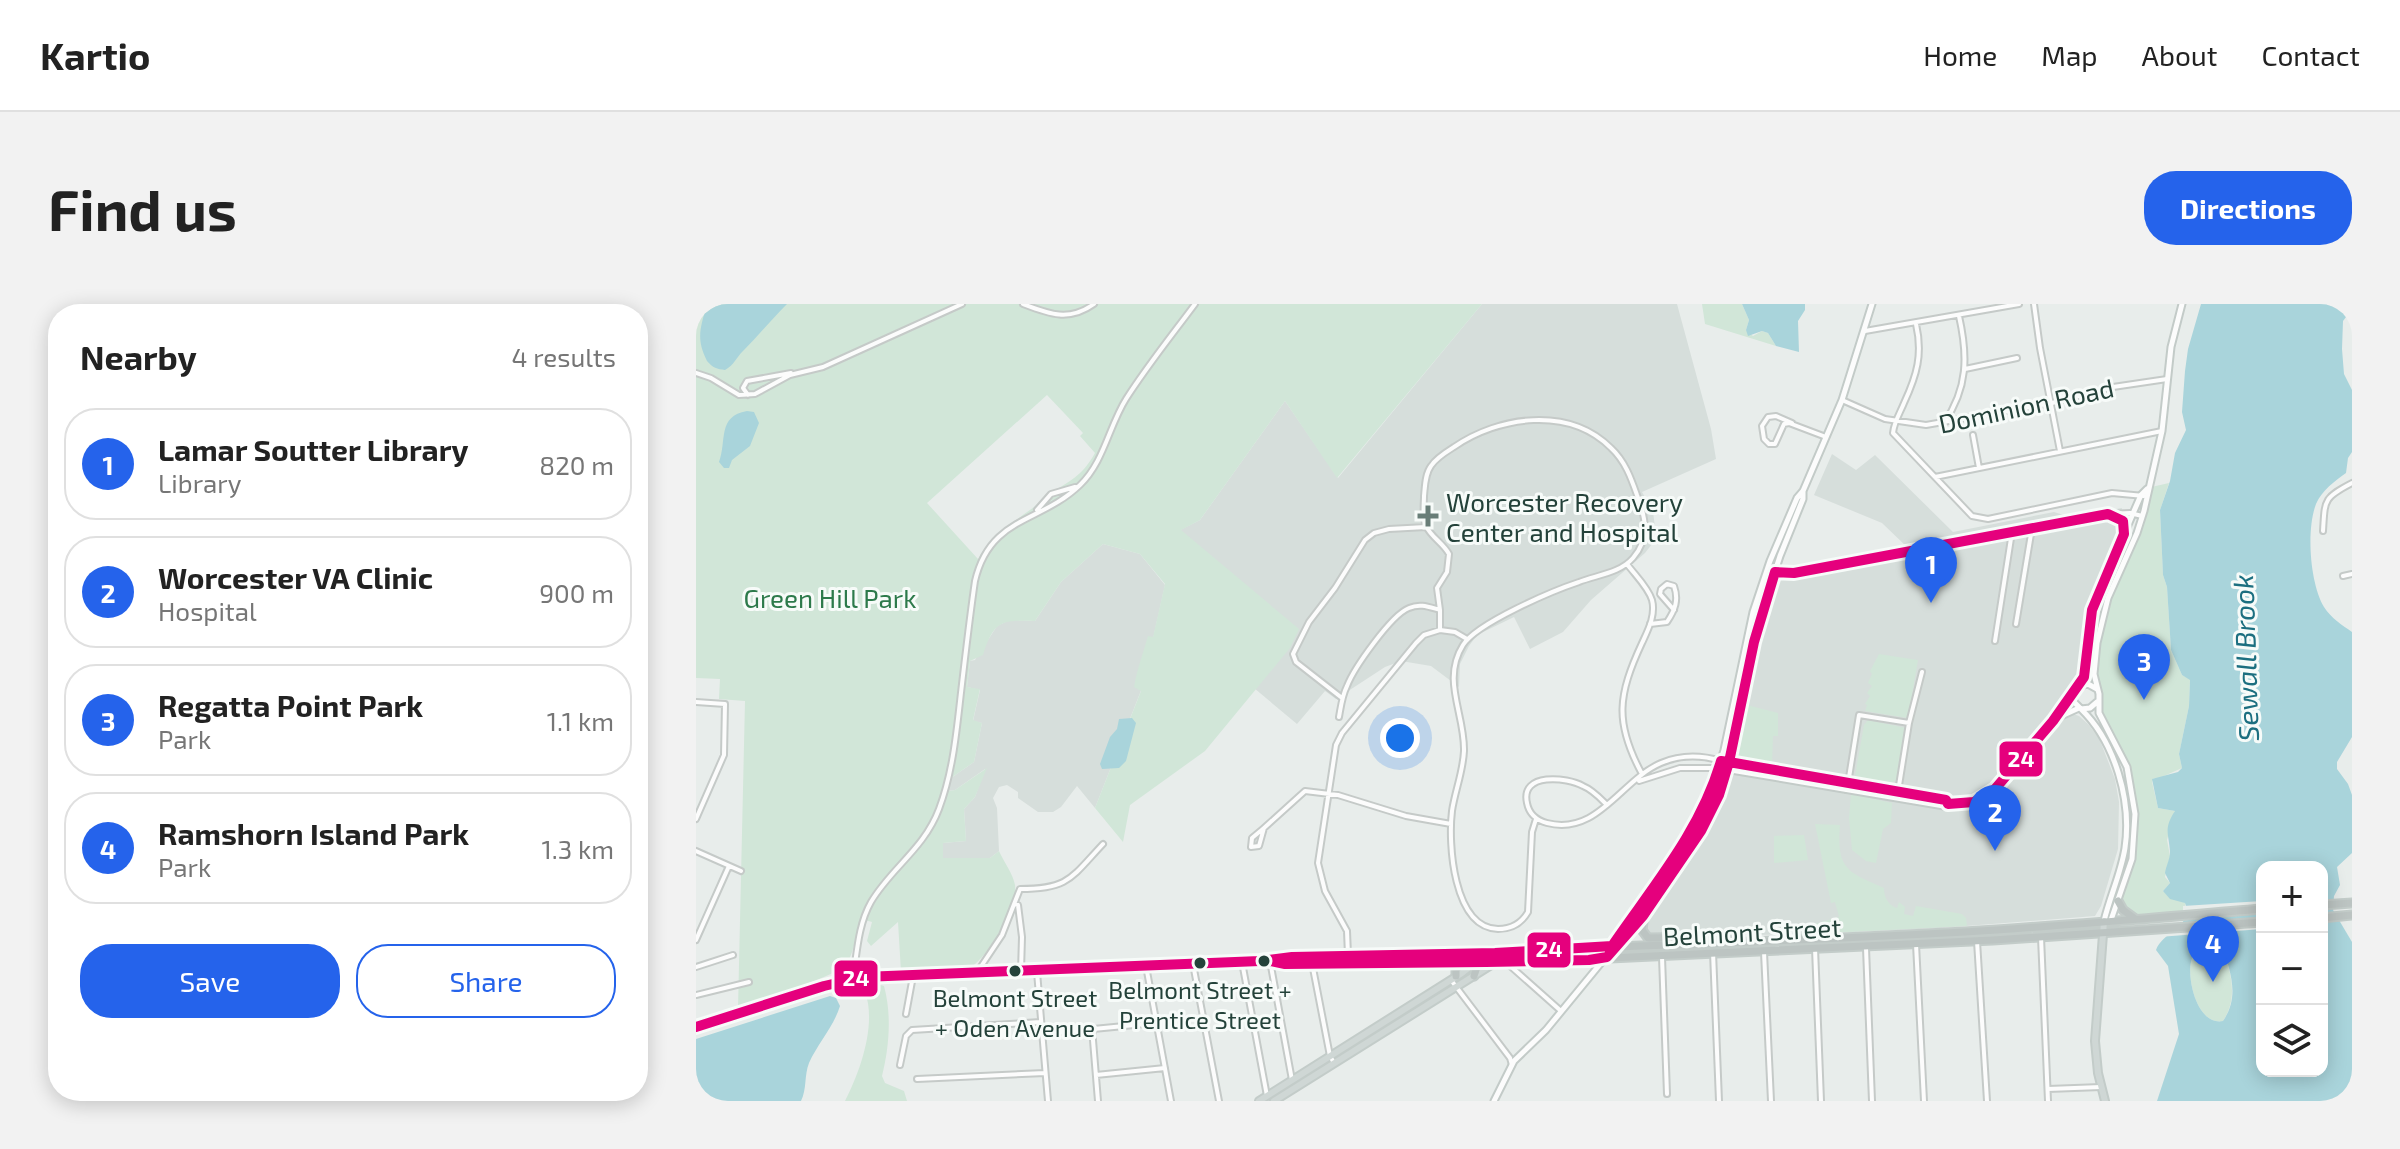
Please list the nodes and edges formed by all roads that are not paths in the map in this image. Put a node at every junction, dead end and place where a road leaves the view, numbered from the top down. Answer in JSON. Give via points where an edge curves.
{"nodes":[{"id":1,"x":962,"y":304,"type":"edge"},
{"id":2,"x":1023,"y":304,"type":"edge"},
{"id":3,"x":1094,"y":304,"type":"edge"},
{"id":4,"x":1195,"y":304,"type":"edge"},
{"id":5,"x":1872,"y":304,"type":"edge"},
{"id":6,"x":2019,"y":304,"type":"edge"},
{"id":7,"x":2034,"y":304,"type":"edge"},
{"id":8,"x":2182,"y":304,"type":"edge"},
{"id":9,"x":1959,"y":316,"type":"junction"},
{"id":10,"x":1916,"y":324,"type":"junction"},
{"id":11,"x":1865,"y":331,"type":"junction"},
{"id":12,"x":2017,"y":358,"type":"dead end"},
{"id":13,"x":1965,"y":369,"type":"junction"},
{"id":14,"x":802,"y":372,"type":"junction"},
{"id":15,"x":696,"y":373,"type":"edge"},
{"id":16,"x":2167,"y":379,"type":"junction"},
{"id":17,"x":748,"y":395,"type":"junction"},
{"id":18,"x":1842,"y":400,"type":"junction"},
{"id":19,"x":2052,"y":403,"type":"junction"},
{"id":20,"x":1895,"y":422,"type":"junction"},
{"id":21,"x":1792,"y":423,"type":"junction"},
{"id":22,"x":1944,"y":423,"type":"junction"},
{"id":23,"x":2162,"y":431,"type":"junction"},
{"id":24,"x":1973,"y":435,"type":"dead end"},
{"id":25,"x":1826,"y":437,"type":"junction"},
{"id":26,"x":2060,"y":451,"type":"junction"},
{"id":27,"x":1979,"y":468,"type":"junction"},
{"id":28,"x":1935,"y":477,"type":"junction"},
{"id":29,"x":2352,"y":483,"type":"edge"},
{"id":30,"x":1803,"y":491,"type":"junction"},
{"id":31,"x":2144,"y":496,"type":"junction"},
{"id":32,"x":2111,"y":513,"type":"junction"},
{"id":33,"x":2134,"y":514,"type":"junction"},
{"id":34,"x":2142,"y":516,"type":"junction"},
{"id":35,"x":1426,"y":527,"type":"junction"},
{"id":36,"x":2032,"y":528,"type":"junction"},
{"id":37,"x":2323,"y":531,"type":"dead end"},
{"id":38,"x":2012,"y":532,"type":"junction"},
{"id":39,"x":2124,"y":534,"type":"junction"},
{"id":40,"x":1627,"y":564,"type":"junction"},
{"id":41,"x":1768,"y":570,"type":"junction"},
{"id":42,"x":1775,"y":572,"type":"junction"},
{"id":43,"x":2352,"y":574,"type":"edge"},
{"id":44,"x":2343,"y":576,"type":"dead end"},
{"id":45,"x":1440,"y":610,"type":"junction"},
{"id":46,"x":1674,"y":610,"type":"junction"},
{"id":47,"x":1650,"y":624,"type":"junction"},
{"id":48,"x":2016,"y":624,"type":"dead end"},
{"id":49,"x":1440,"y":630,"type":"junction"},
{"id":50,"x":2087,"y":636,"type":"junction"},
{"id":51,"x":2098,"y":637,"type":"junction"},
{"id":52,"x":1467,"y":639,"type":"junction"},
{"id":53,"x":1995,"y":641,"type":"dead end"},
{"id":54,"x":1922,"y":672,"type":"dead end"},
{"id":55,"x":2075,"y":690,"type":"junction"},
{"id":56,"x":2099,"y":694,"type":"junction"},
{"id":57,"x":1342,"y":698,"type":"junction"},
{"id":58,"x":696,"y":702,"type":"edge"},
{"id":59,"x":2080,"y":708,"type":"junction"},
{"id":60,"x":1339,"y":717,"type":"dead end"},
{"id":61,"x":2053,"y":721,"type":"junction"},
{"id":62,"x":1909,"y":723,"type":"junction"},
{"id":63,"x":1720,"y":764,"type":"junction"},
{"id":64,"x":1728,"y":766,"type":"junction"},
{"id":65,"x":1642,"y":774,"type":"junction"},
{"id":66,"x":1633,"y":784,"type":"junction"},
{"id":67,"x":1847,"y":787,"type":"junction"},
{"id":68,"x":1327,"y":793,"type":"junction"},
{"id":69,"x":1898,"y":795,"type":"junction"},
{"id":70,"x":1607,"y":805,"type":"junction"},
{"id":71,"x":696,"y":819,"type":"edge"},
{"id":72,"x":1536,"y":819,"type":"junction"},
{"id":73,"x":1451,"y":824,"type":"junction"},
{"id":74,"x":1264,"y":828,"type":"junction"},
{"id":75,"x":1103,"y":844,"type":"dead end"},
{"id":76,"x":696,"y":851,"type":"edge"},
{"id":77,"x":729,"y":866,"type":"junction"},
{"id":78,"x":741,"y":871,"type":"dead end"},
{"id":79,"x":2118,"y":901,"type":"junction"},
{"id":80,"x":2352,"y":903,"type":"edge"},
{"id":81,"x":1015,"y":904,"type":"junction"},
{"id":82,"x":2328,"y":905,"type":"edge"},
{"id":83,"x":2256,"y":909,"type":"edge"},
{"id":84,"x":1644,"y":914,"type":"junction"},
{"id":85,"x":2352,"y":915,"type":"edge"},
{"id":86,"x":2328,"y":917,"type":"edge"},
{"id":87,"x":2136,"y":919,"type":"junction"},
{"id":88,"x":2108,"y":920,"type":"junction"},
{"id":89,"x":2256,"y":922,"type":"edge"},
{"id":90,"x":2105,"y":932,"type":"junction"},
{"id":91,"x":2041,"y":937,"type":"junction"},
{"id":92,"x":696,"y":940,"type":"edge"},
{"id":93,"x":1736,"y":941,"type":"junction"},
{"id":94,"x":1977,"y":941,"type":"junction"},
{"id":95,"x":1916,"y":943,"type":"junction"},
{"id":96,"x":1866,"y":945,"type":"junction"},
{"id":97,"x":1617,"y":946,"type":"junction"},
{"id":98,"x":1815,"y":948,"type":"junction"},
{"id":99,"x":1764,"y":950,"type":"junction"},
{"id":100,"x":1472,"y":952,"type":"junction"},
{"id":101,"x":1713,"y":952,"type":"junction"},
{"id":102,"x":1495,"y":953,"type":"junction"},
{"id":103,"x":733,"y":955,"type":"dead end"},
{"id":104,"x":1661,"y":956,"type":"junction"},
{"id":105,"x":1607,"y":957,"type":"junction"},
{"id":106,"x":1348,"y":958,"type":"junction"},
{"id":107,"x":1448,"y":960,"type":"junction"},
{"id":108,"x":1270,"y":961,"type":"junction"},
{"id":109,"x":1477,"y":961,"type":"junction"},
{"id":110,"x":1242,"y":962,"type":"junction"},
{"id":111,"x":1496,"y":962,"type":"junction"},
{"id":112,"x":1506,"y":962,"type":"junction"},
{"id":113,"x":1312,"y":963,"type":"junction"},
{"id":114,"x":1193,"y":964,"type":"junction"},
{"id":115,"x":1146,"y":965,"type":"junction"},
{"id":116,"x":696,"y":967,"type":"edge"},
{"id":117,"x":1037,"y":970,"type":"junction"},
{"id":118,"x":1021,"y":971,"type":"junction"},
{"id":119,"x":977,"y":973,"type":"junction"},
{"id":120,"x":913,"y":976,"type":"junction"},
{"id":121,"x":1474,"y":976,"type":"junction"},
{"id":122,"x":853,"y":978,"type":"junction"},
{"id":123,"x":1454,"y":981,"type":"junction"},
{"id":124,"x":749,"y":982,"type":"dead end"},
{"id":125,"x":696,"y":995,"type":"edge"},
{"id":126,"x":1561,"y":1011,"type":"junction"},
{"id":127,"x":906,"y":1014,"type":"dead end"},
{"id":128,"x":1041,"y":1022,"type":"junction"},
{"id":129,"x":1156,"y":1023,"type":"junction"},
{"id":130,"x":696,"y":1027,"type":"edge"},
{"id":131,"x":1092,"y":1028,"type":"junction"},
{"id":132,"x":1042,"y":1034,"type":"junction"},
{"id":133,"x":1332,"y":1060,"type":"junction"},
{"id":134,"x":900,"y":1065,"type":"dead end"},
{"id":135,"x":1165,"y":1068,"type":"junction"},
{"id":136,"x":1510,"y":1068,"type":"junction"},
{"id":137,"x":1045,"y":1073,"type":"junction"},
{"id":138,"x":1096,"y":1075,"type":"junction"},
{"id":139,"x":917,"y":1079,"type":"dead end"},
{"id":140,"x":1292,"y":1080,"type":"junction"},
{"id":141,"x":2101,"y":1087,"type":"junction"},
{"id":142,"x":2048,"y":1089,"type":"junction"},
{"id":143,"x":1667,"y":1094,"type":"dead end"},
{"id":144,"x":1267,"y":1096,"type":"junction"},
{"id":145,"x":1048,"y":1101,"type":"edge"},
{"id":146,"x":1098,"y":1101,"type":"edge"},
{"id":147,"x":1171,"y":1101,"type":"edge"},
{"id":148,"x":1219,"y":1101,"type":"edge"},
{"id":149,"x":1259,"y":1101,"type":"edge"},
{"id":150,"x":1274,"y":1101,"type":"edge"},
{"id":151,"x":1494,"y":1101,"type":"edge"},
{"id":152,"x":1719,"y":1101,"type":"edge"},
{"id":153,"x":1771,"y":1101,"type":"edge"},
{"id":154,"x":1821,"y":1101,"type":"edge"},
{"id":155,"x":1872,"y":1101,"type":"edge"},
{"id":156,"x":1924,"y":1101,"type":"edge"},
{"id":157,"x":1987,"y":1101,"type":"edge"},
{"id":158,"x":2048,"y":1101,"type":"edge"},
{"id":159,"x":2105,"y":1101,"type":"edge"}],
"edges":[{"from":1,"to":14,"type":"street"},
{"from":2,"to":3,"type":"street","via":[[1064,316]]},
{"from":4,"to":122,"type":"street","via":[[1126,399],[1081,484],[1051,494],[1000,535],[980,566],[958,730],[943,798],[922,842],[869,906]]},
{"from":5,"to":11,"type":"main road"},
{"from":6,"to":9,"type":"street"},
{"from":7,"to":19,"type":"street"},
{"from":8,"to":16,"type":"main road"},
{"from":9,"to":10,"type":"street"},
{"from":9,"to":13,"type":"street"},
{"from":10,"to":11,"type":"street"},
{"from":10,"to":20,"type":"street","via":[[1917,378]]},
{"from":11,"to":18,"type":"main road"},
{"from":12,"to":13,"type":"street"},
{"from":13,"to":22,"type":"street","via":[[1957,402]]},
{"from":14,"to":17,"type":"street"},
{"from":14,"to":17,"type":"street","via":[[747,381],[743,388]]},
{"from":15,"to":17,"type":"street"},
{"from":16,"to":19,"type":"street","name":"Dominion Road"},
{"from":16,"to":23,"type":"main road"},
{"from":18,"to":20,"type":"street","name":"Dominion Road"},
{"from":18,"to":25,"type":"main road"},
{"from":19,"to":22,"type":"street","name":"Dominion Road"},
{"from":19,"to":26,"type":"street"},
{"from":20,"to":22,"type":"street","name":"Dominion Road"},
{"from":20,"to":28,"type":"street","via":[[1897,439]]},
{"from":21,"to":21,"type":"street","via":[[1784,424],[1774,444],[1764,439],[1762,426],[1768,417]]},
{"from":21,"to":25,"type":"street"},
{"from":23,"to":26,"type":"street"},
{"from":23,"to":31,"type":"main road"},
{"from":24,"to":27,"type":"street"},
{"from":25,"to":30,"type":"main road"},
{"from":26,"to":27,"type":"street"},
{"from":27,"to":28,"type":"street"},
{"from":28,"to":31,"type":"street","via":[[1982,520],[2112,493]]},
{"from":29,"to":37,"type":"street","via":[[2326,500]]},
{"from":30,"to":41,"type":"main road"},
{"from":30,"to":42,"type":"main road"},
{"from":31,"to":33,"type":"main road"},
{"from":31,"to":34,"type":"main road"},
{"from":32,"to":33,"type":"street"},
{"from":32,"to":36,"type":"street"},
{"from":32,"to":39,"type":"street","via":[[2123,521]]},
{"from":33,"to":34,"type":"street"},
{"from":33,"to":39,"type":"main road"},
{"from":34,"to":51,"type":"main road","via":[[2110,590]]},
{"from":35,"to":40,"type":"street","via":[[1426,480],[1438,458],[1500,425],[1561,422],[1604,441],[1629,474],[1646,525],[1642,544]]},
{"from":35,"to":45,"type":"street","via":[[1449,554],[1447,572],[1437,588]]},
{"from":35,"to":57,"type":"street","via":[[1389,529],[1365,540],[1293,654]]},
{"from":36,"to":38,"type":"street"},
{"from":36,"to":48,"type":"street"},
{"from":38,"to":42,"type":"street","via":[[1794,573]]},
{"from":38,"to":53,"type":"street"},
{"from":39,"to":50,"type":"main road","via":[[2096,596]]},
{"from":40,"to":47,"type":"street","via":[[1652,600]]},
{"from":40,"to":52,"type":"street","via":[[1515,611]]},
{"from":41,"to":42,"type":"street"},
{"from":41,"to":63,"type":"main road","via":[[1746,640]]},
{"from":42,"to":64,"type":"main road","via":[[1750,652]]},
{"from":43,"to":44,"type":"street"},
{"from":45,"to":49,"type":"street"},
{"from":45,"to":57,"type":"street","via":[[1420,605],[1405,610],[1353,675]]},
{"from":46,"to":46,"type":"street","via":[[1677,594],[1667,584],[1660,594]]},
{"from":46,"to":47,"type":"street","via":[[1665,623]]},
{"from":47,"to":65,"type":"street","via":[[1621,703],[1626,738]]},
{"from":49,"to":52,"type":"street"},
{"from":49,"to":68,"type":"street","via":[[1416,643],[1342,733]]},
{"from":50,"to":51,"type":"main road"},
{"from":50,"to":55,"type":"main road","via":[[2086,673]]},
{"from":51,"to":56,"type":"main road","via":[[2094,674]]},
{"from":52,"to":73,"type":"street","via":[[1452,674],[1464,754]]},
{"from":54,"to":62,"type":"street"},
{"from":55,"to":56,"type":"main road","via":[[2088,684]]},
{"from":55,"to":59,"type":"main road","via":[[2074,702]]},
{"from":55,"to":61,"type":"main road"},
{"from":56,"to":59,"type":"main road","via":[[2093,707]]},
{"from":56,"to":79,"type":"main road","via":[[2100,719],[2124,759],[2134,797],[2133,852]]},
{"from":57,"to":60,"type":"street"},
{"from":58,"to":71,"type":"street","via":[[725,704],[724,755]]},
{"from":59,"to":61,"type":"main road"},
{"from":59,"to":88,"type":"main road","via":[[2095,724],[2115,766],[2127,823]]},
{"from":61,"to":69,"type":"main road","via":[[1990,792],[1974,802],[1944,806]]},
{"from":62,"to":67,"type":"street","via":[[1859,715]]},
{"from":62,"to":69,"type":"street"},
{"from":63,"to":64,"type":"main road"},
{"from":63,"to":65,"type":"street","via":[[1682,757]]},
{"from":63,"to":66,"type":"street","via":[[1680,768]]},
{"from":63,"to":97,"type":"main road","via":[[1687,842]]},
{"from":64,"to":67,"type":"main road"},
{"from":64,"to":84,"type":"main road","via":[[1704,828]]},
{"from":65,"to":66,"type":"street"},
{"from":66,"to":70,"type":"street"},
{"from":67,"to":69,"type":"main road"},
{"from":68,"to":73,"type":"street"},
{"from":68,"to":74,"type":"street","via":[[1301,793]]},
{"from":68,"to":106,"type":"street","via":[[1318,863],[1325,891],[1344,923]]},
{"from":70,"to":72,"type":"street","via":[[1577,823]]},
{"from":70,"to":72,"type":"street","via":[[1576,783],[1542,780],[1531,785],[1526,798]]},
{"from":72,"to":73,"type":"street","via":[[1528,912],[1504,929],[1481,925],[1467,908],[1453,867]]},
{"from":74,"to":74,"type":"street","via":[[1259,846],[1251,847],[1252,838]]},
{"from":75,"to":81,"type":"street","via":[[1066,881],[1049,889],[1020,889]]},
{"from":76,"to":77,"type":"street"},
{"from":77,"to":78,"type":"street"},
{"from":77,"to":92,"type":"street"},
{"from":79,"to":87,"type":"highway"},
{"from":79,"to":88,"type":"main road"},
{"from":80,"to":82,"type":"highway"},
{"from":81,"to":118,"type":"street","via":[[1022,937]]},
{"from":81,"to":119,"type":"street"},
{"from":83,"to":87,"type":"highway","name":"Belmont Street"},
{"from":84,"to":93,"type":"highway","via":[[1642,930],[1648,938]]},
{"from":84,"to":97,"type":"main road"},
{"from":85,"to":86,"type":"highway"},
{"from":87,"to":88,"type":"highway","name":"Belmont Street"},
{"from":88,"to":90,"type":"main road"},
{"from":88,"to":93,"type":"highway","name":"Belmont Street"},
{"from":89,"to":90,"type":"highway","name":"Belmont Street"},
{"from":90,"to":91,"type":"highway","name":"Belmont Street"},
{"from":90,"to":141,"type":"main road","via":[[2095,1030]]},
{"from":91,"to":94,"type":"highway","name":"Belmont Street"},
{"from":91,"to":142,"type":"street"},
{"from":93,"to":97,"type":"highway","name":"Belmont Street"},
{"from":94,"to":95,"type":"highway","name":"Belmont Street"},
{"from":94,"to":157,"type":"street"},
{"from":95,"to":96,"type":"highway","name":"Belmont Street"},
{"from":95,"to":156,"type":"street"},
{"from":96,"to":98,"type":"highway","name":"Belmont Street"},
{"from":96,"to":155,"type":"street"},
{"from":97,"to":102,"type":"highway","name":"Belmont Street"},
{"from":97,"to":105,"type":"main road"},
{"from":98,"to":99,"type":"highway","name":"Belmont Street"},
{"from":98,"to":154,"type":"street"},
{"from":99,"to":101,"type":"highway","name":"Belmont Street"},
{"from":99,"to":153,"type":"street"},
{"from":100,"to":102,"type":"highway","name":"Belmont Street"},
{"from":100,"to":106,"type":"highway","name":"Belmont Street"},
{"from":100,"to":109,"type":"highway"},
{"from":101,"to":104,"type":"highway","name":"Belmont Street"},
{"from":101,"to":152,"type":"street"},
{"from":102,"to":109,"type":"main road"},
{"from":103,"to":116,"type":"street"},
{"from":104,"to":105,"type":"highway","name":"Belmont Street"},
{"from":104,"to":143,"type":"street"},
{"from":105,"to":112,"type":"highway","name":"Belmont Street"},
{"from":105,"to":126,"type":"main road"},
{"from":106,"to":107,"type":"highway","name":"Belmont Street"},
{"from":106,"to":108,"type":"highway","name":"Belmont Street"},
{"from":106,"to":113,"type":"highway","name":"Belmont Street"},
{"from":107,"to":109,"type":"highway","name":"Belmont Street"},
{"from":107,"to":123,"type":"highway","via":[[1456,964]]},
{"from":108,"to":110,"type":"highway","name":"Belmont Street"},
{"from":108,"to":113,"type":"highway","name":"Belmont Street"},
{"from":108,"to":140,"type":"street"},
{"from":109,"to":111,"type":"highway","name":"Belmont Street"},
{"from":109,"to":121,"type":"highway"},
{"from":109,"to":123,"type":"main road"},
{"from":110,"to":114,"type":"highway","name":"Belmont Street"},
{"from":110,"to":144,"type":"street"},
{"from":111,"to":112,"type":"highway","name":"Belmont Street"},
{"from":111,"to":121,"type":"main road"},
{"from":112,"to":126,"type":"street"},
{"from":113,"to":133,"type":"street"},
{"from":114,"to":115,"type":"highway","name":"Belmont Street"},
{"from":114,"to":148,"type":"street"},
{"from":115,"to":117,"type":"highway","name":"Belmont Street"},
{"from":115,"to":129,"type":"street"},
{"from":117,"to":118,"type":"highway","name":"Belmont Street"},
{"from":117,"to":128,"type":"street"},
{"from":118,"to":119,"type":"highway","name":"Belmont Street"},
{"from":119,"to":120,"type":"highway","name":"Belmont Street"},
{"from":120,"to":122,"type":"highway","name":"Belmont Street"},
{"from":120,"to":127,"type":"street"},
{"from":121,"to":123,"type":"main road"},
{"from":122,"to":130,"type":"highway","name":"Belmont Street"},
{"from":123,"to":133,"type":"main road"},
{"from":123,"to":136,"type":"street","via":[[1510,1058]]},
{"from":124,"to":125,"type":"street"},
{"from":126,"to":136,"type":"main road"},
{"from":128,"to":132,"type":"street"},
{"from":128,"to":134,"type":"street","via":[[912,1030]]},
{"from":129,"to":131,"type":"street"},
{"from":129,"to":135,"type":"street"},
{"from":131,"to":132,"type":"street"},
{"from":131,"to":138,"type":"street"},
{"from":132,"to":137,"type":"street"},
{"from":133,"to":140,"type":"main road"},
{"from":133,"to":150,"type":"main road"},
{"from":135,"to":138,"type":"street"},
{"from":135,"to":147,"type":"street"},
{"from":136,"to":151,"type":"main road"},
{"from":137,"to":139,"type":"street"},
{"from":137,"to":145,"type":"street"},
{"from":138,"to":146,"type":"street"},
{"from":140,"to":144,"type":"main road"},
{"from":141,"to":142,"type":"street"},
{"from":141,"to":159,"type":"main road"},
{"from":142,"to":158,"type":"street"},
{"from":144,"to":149,"type":"main road"}]}
